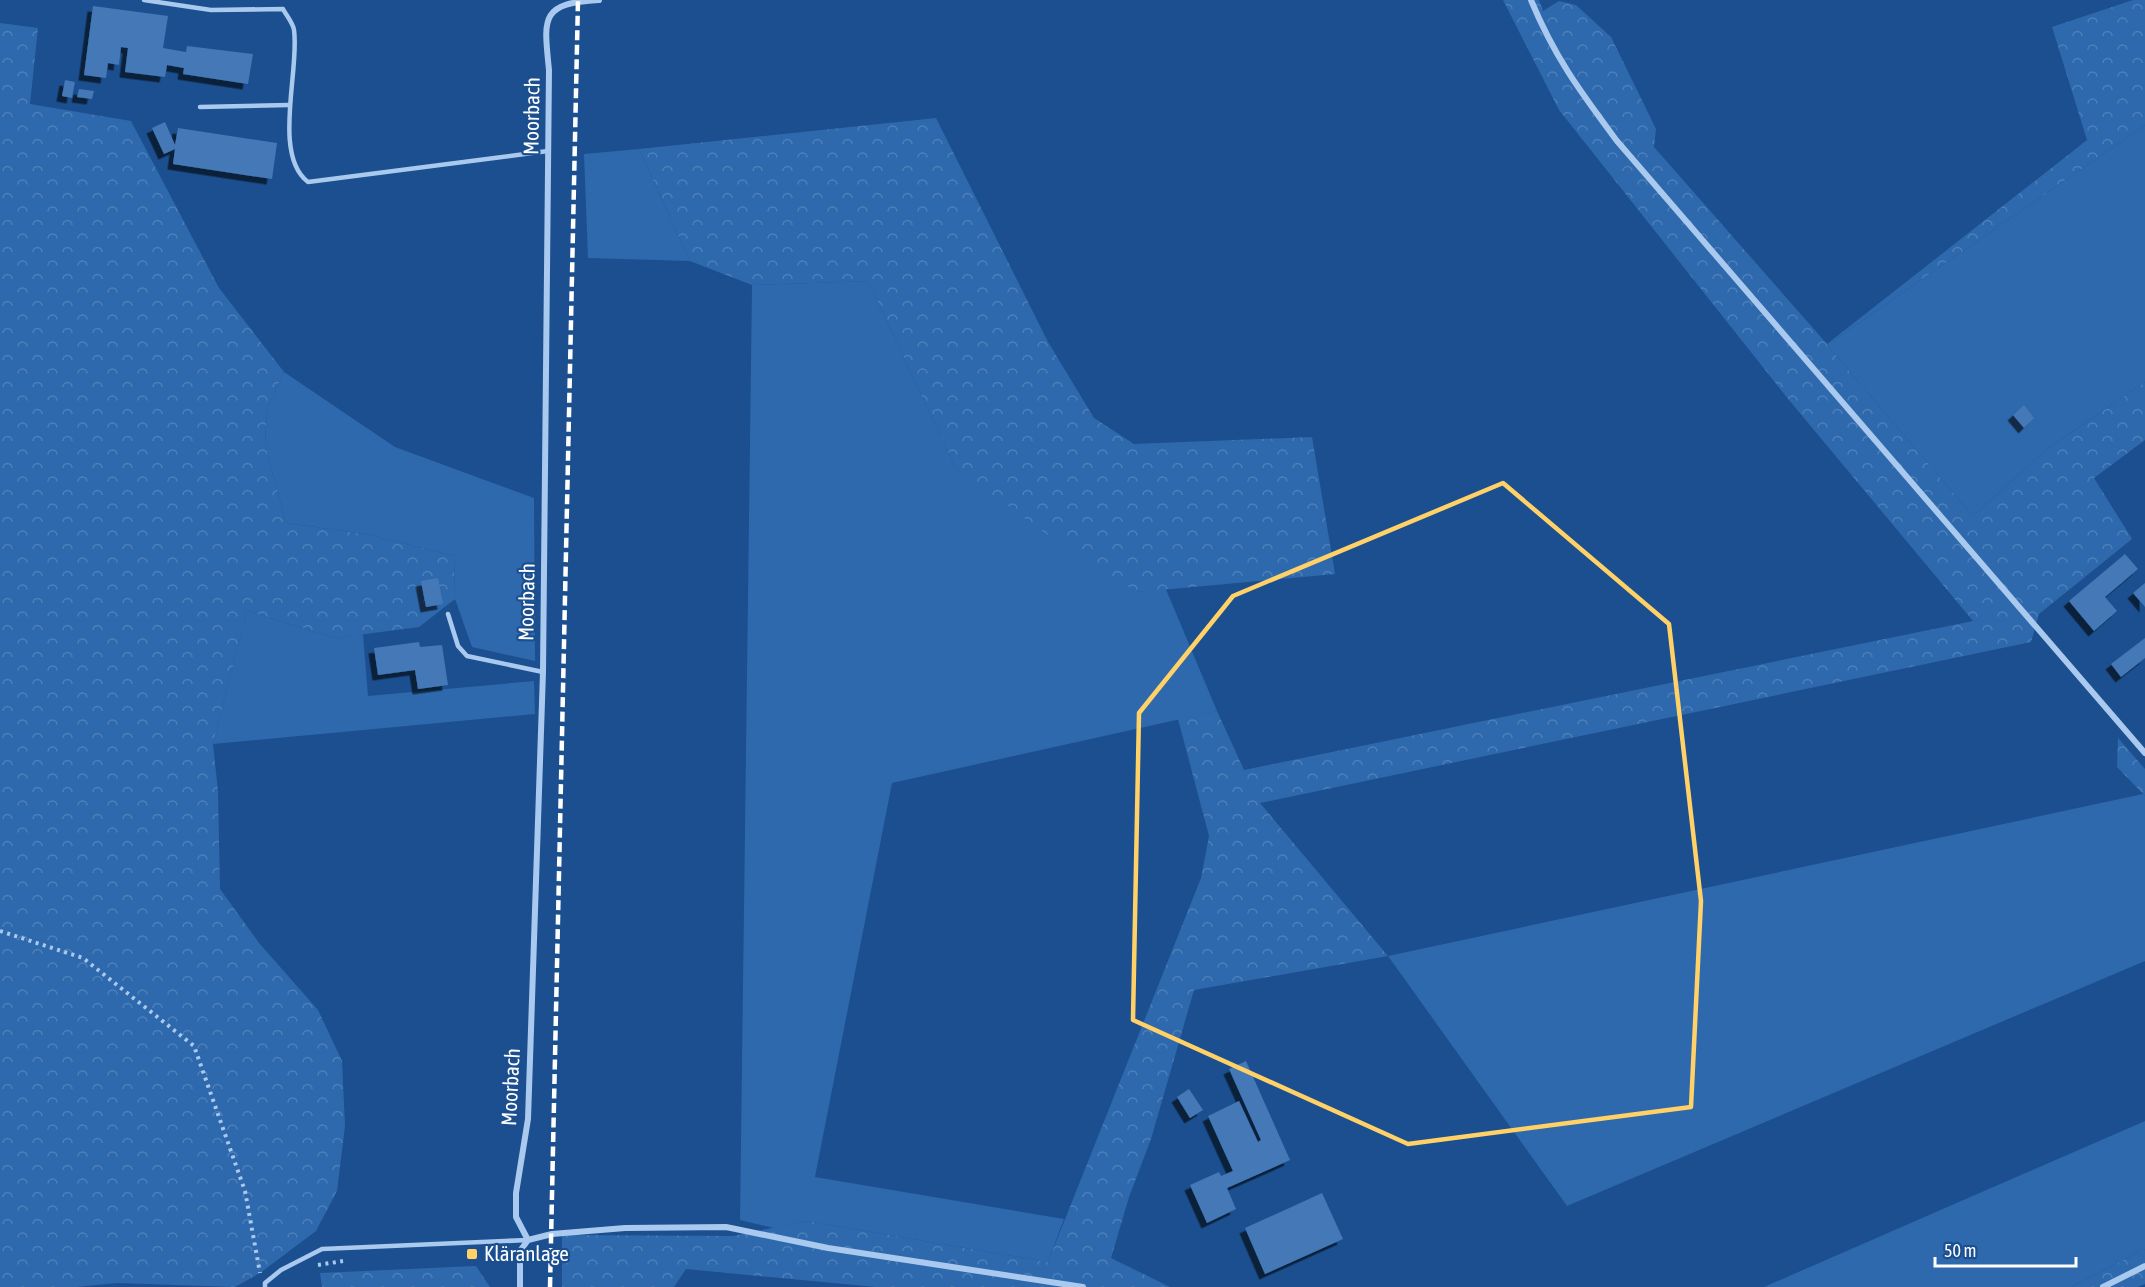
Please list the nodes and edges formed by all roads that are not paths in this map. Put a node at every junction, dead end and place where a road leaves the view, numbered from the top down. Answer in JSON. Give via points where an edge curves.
{"nodes":[{"id":1,"x":144,"y":0,"type":"edge"},
{"id":2,"x":599,"y":0,"type":"edge"},
{"id":3,"x":1531,"y":0,"type":"edge"},
{"id":4,"x":290,"y":105,"type":"junction"},
{"id":5,"x":200,"y":107,"type":"dead end"},
{"id":6,"x":548,"y":151,"type":"junction"},
{"id":7,"x":447,"y":614,"type":"dead end"},
{"id":8,"x":543,"y":672,"type":"junction"},
{"id":9,"x":2145,"y":753,"type":"edge"},
{"id":10,"x":528,"y":1240,"type":"junction"},
{"id":11,"x":2145,"y":1266,"type":"edge"},
{"id":12,"x":265,"y":1287,"type":"edge"},
{"id":13,"x":520,"y":1287,"type":"edge"},
{"id":14,"x":1083,"y":1287,"type":"edge"},
{"id":15,"x":2103,"y":1287,"type":"edge"}],
"edges":[{"from":1,"to":4,"type":"lane","via":[[211,10],[283,9],[294,29]]},
{"from":2,"to":6,"type":"street","name":"Moorbach","via":[[578,1],[557,8],[548,16],[544,31],[549,70]]},
{"from":3,"to":9,"type":"street","via":[[1568,75],[1617,141]]},
{"from":4,"to":5,"type":"lane"},
{"from":4,"to":6,"type":"lane","via":[[293,162],[308,182]]},
{"from":6,"to":8,"type":"street","name":"Moorbach"},
{"from":7,"to":8,"type":"lane","via":[[458,646],[467,656]]},
{"from":8,"to":10,"type":"street","name":"Moorbach","via":[[528,1119],[516,1193],[516,1217]]},
{"from":10,"to":12,"type":"lane","via":[[322,1249],[281,1270]]},
{"from":10,"to":13,"type":"street","via":[[520,1251]]},
{"from":10,"to":14,"type":"street","via":[[624,1228],[726,1227],[828,1248]]},
{"from":11,"to":15,"type":"street"}]}
